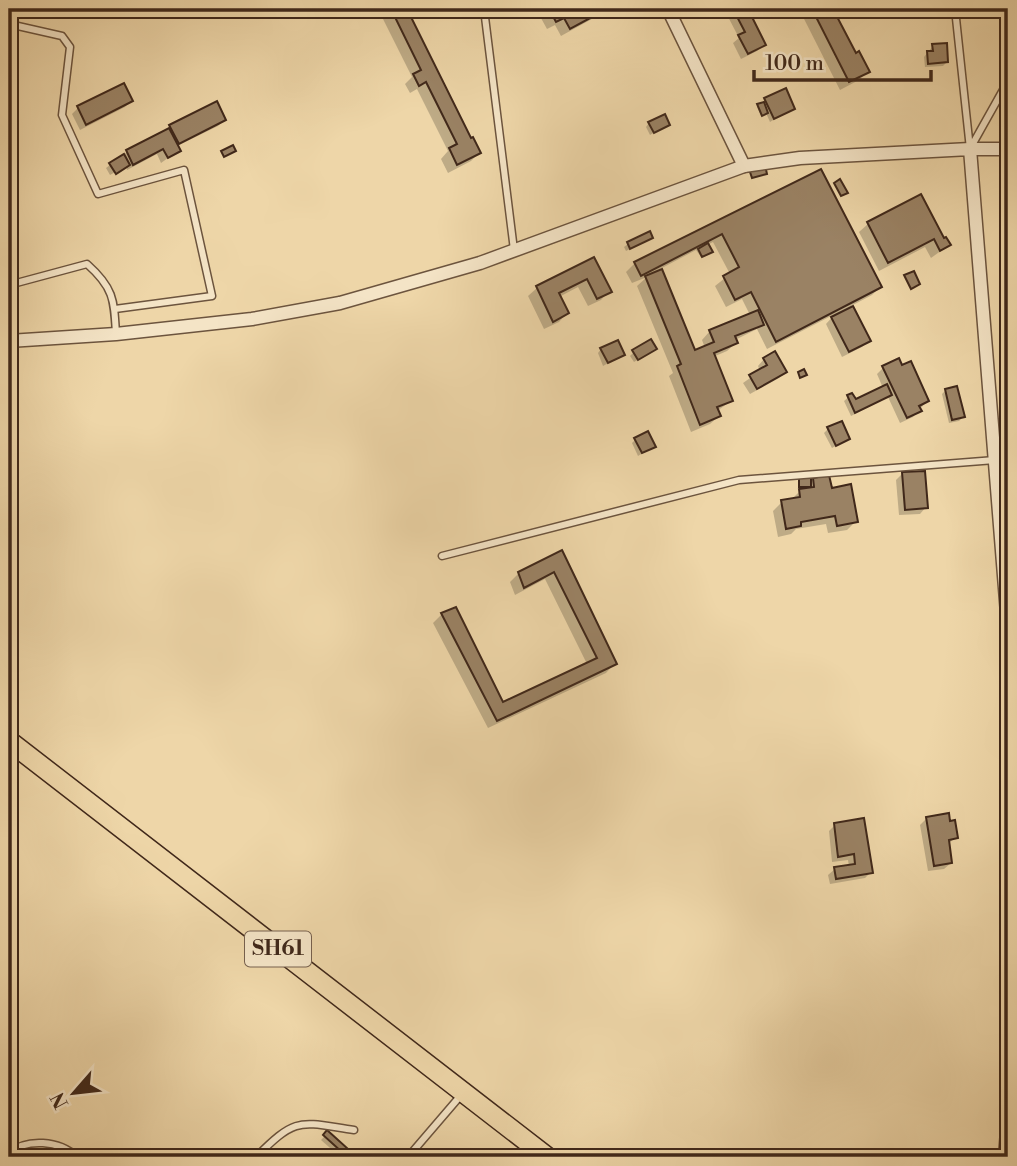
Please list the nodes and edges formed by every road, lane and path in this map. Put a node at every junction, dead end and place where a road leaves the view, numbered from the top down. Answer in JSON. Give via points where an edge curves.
{"nodes":[{"id":1,"x":484,"y":9,"type":"edge"},
{"id":2,"x":668,"y":9,"type":"edge"},
{"id":3,"x":955,"y":9,"type":"edge"},
{"id":4,"x":9,"y":24,"type":"edge"},
{"id":5,"x":1008,"y":81,"type":"edge"},
{"id":6,"x":970,"y":149,"type":"junction"},
{"id":7,"x":1008,"y":149,"type":"edge"},
{"id":8,"x":744,"y":166,"type":"junction"},
{"id":9,"x":514,"y":252,"type":"junction"},
{"id":10,"x":9,"y":285,"type":"edge"},
{"id":11,"x":115,"y":309,"type":"junction"},
{"id":12,"x":116,"y":334,"type":"junction"},
{"id":13,"x":9,"y":341,"type":"edge"},
{"id":14,"x":995,"y":460,"type":"junction"},
{"id":15,"x":442,"y":556,"type":"dead end"},
{"id":16,"x":1008,"y":626,"type":"edge"},
{"id":17,"x":9,"y":741,"type":"edge"},
{"id":18,"x":464,"y":1092,"type":"junction"},
{"id":19,"x":1008,"y":1118,"type":"edge"},
{"id":20,"x":354,"y":1130,"type":"dead end"},
{"id":21,"x":9,"y":1153,"type":"edge"},
{"id":22,"x":410,"y":1154,"type":"edge"},
{"id":23,"x":77,"y":1157,"type":"edge"},
{"id":24,"x":256,"y":1157,"type":"edge"},
{"id":25,"x":419,"y":1157,"type":"edge"},
{"id":26,"x":547,"y":1157,"type":"edge"},
{"id":27,"x":1005,"y":1157,"type":"edge"}],
"edges":[{"from":1,"to":9,"type":"lane"},
{"from":2,"to":8,"type":"street"},
{"from":3,"to":6,"type":"lane"},
{"from":4,"to":11,"type":"lane","via":[[62,36],[70,47],[62,115],[98,194],[184,170],[212,296]]},
{"from":5,"to":6,"type":"lane"},
{"from":6,"to":7,"type":"street"},
{"from":6,"to":8,"type":"street","via":[[800,158]]},
{"from":6,"to":14,"type":"street"},
{"from":8,"to":9,"type":"street"},
{"from":9,"to":12,"type":"street","via":[[340,303],[252,320]]},
{"from":10,"to":11,"type":"lane","via":[[88,264],[103,278]]},
{"from":11,"to":12,"type":"lane"},
{"from":12,"to":13,"type":"street"},
{"from":14,"to":15,"type":"lane","via":[[739,481]]},
{"from":14,"to":16,"type":"street"},
{"from":17,"to":18,"type":"main road","number":"SH61"},
{"from":18,"to":22,"type":"lane"},
{"from":18,"to":26,"type":"main road","number":"SH61"},
{"from":19,"to":27,"type":"street"},
{"from":20,"to":24,"type":"lane","via":[[306,1123],[292,1126]]},
{"from":21,"to":23,"type":"lane","via":[[37,1142],[54,1144]]},
{"from":22,"to":25,"type":"lane"}]}
